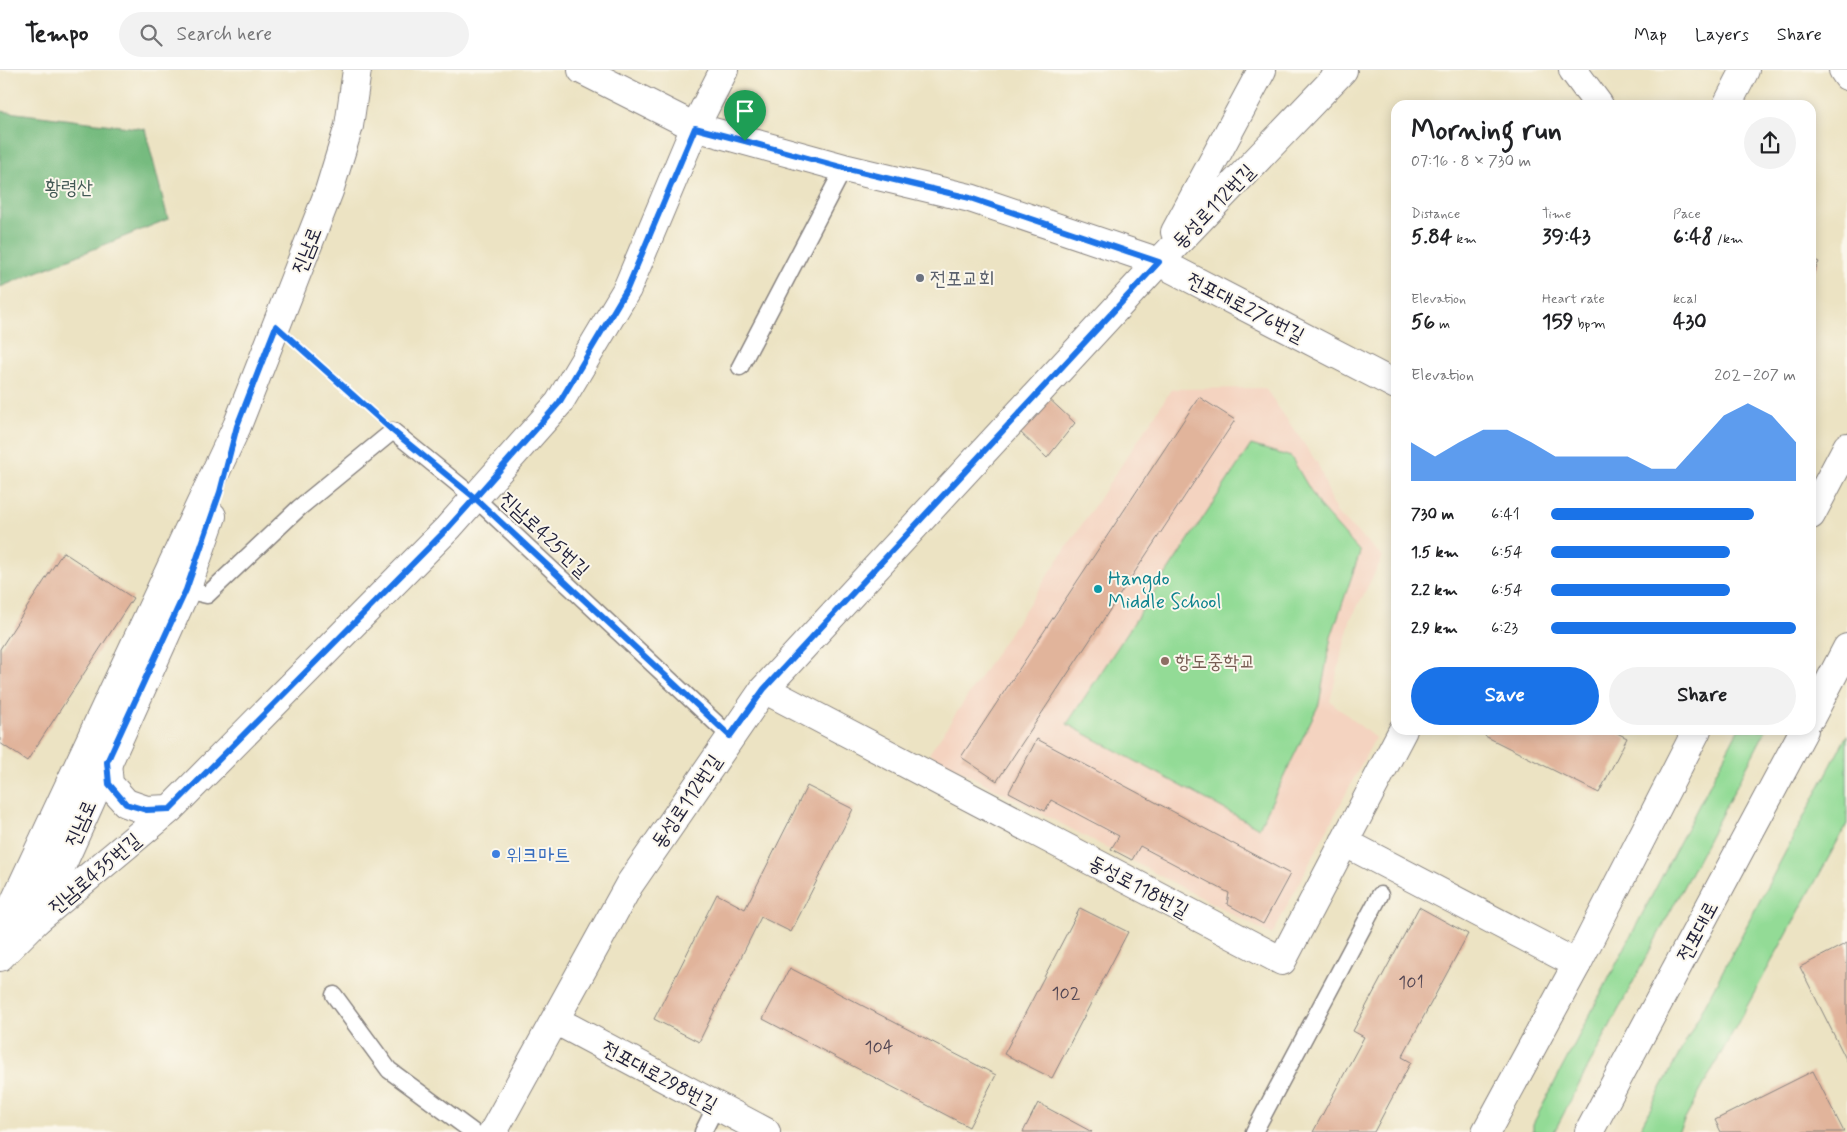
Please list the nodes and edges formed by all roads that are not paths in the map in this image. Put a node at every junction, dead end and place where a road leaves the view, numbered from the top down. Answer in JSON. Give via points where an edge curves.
{"nodes":[{"id":1,"x":357,"y":70,"type":"edge"},
{"id":2,"x":582,"y":70,"type":"edge"},
{"id":3,"x":724,"y":70,"type":"edge"},
{"id":4,"x":1262,"y":70,"type":"edge"},
{"id":5,"x":1343,"y":70,"type":"edge"},
{"id":6,"x":1573,"y":70,"type":"edge"},
{"id":7,"x":1745,"y":70,"type":"edge"},
{"id":8,"x":1843,"y":70,"type":"edge"},
{"id":9,"x":1847,"y":76,"type":"edge"},
{"id":10,"x":1595,"y":100,"type":"edge"},
{"id":11,"x":1729,"y":100,"type":"edge"},
{"id":12,"x":695,"y":128,"type":"junction"},
{"id":13,"x":844,"y":168,"type":"junction"},
{"id":14,"x":1159,"y":262,"type":"junction"},
{"id":15,"x":740,"y":367,"type":"dead end"},
{"id":16,"x":1391,"y":382,"type":"edge"},
{"id":17,"x":237,"y":426,"type":"junction"},
{"id":18,"x":1847,"y":447,"type":"edge"},
{"id":19,"x":1847,"y":488,"type":"edge"},
{"id":20,"x":475,"y":498,"type":"junction"},
{"id":21,"x":1816,"y":506,"type":"edge"},
{"id":22,"x":1816,"y":524,"type":"edge"},
{"id":23,"x":186,"y":590,"type":"junction"},
{"id":24,"x":1847,"y":648,"type":"edge"},
{"id":25,"x":764,"y":689,"type":"junction"},
{"id":26,"x":1816,"y":707,"type":"edge"},
{"id":27,"x":1400,"y":735,"type":"edge"},
{"id":28,"x":1694,"y":735,"type":"edge"},
{"id":29,"x":1801,"y":735,"type":"edge"},
{"id":30,"x":730,"y":736,"type":"junction"},
{"id":31,"x":107,"y":762,"type":"junction"},
{"id":32,"x":170,"y":809,"type":"junction"},
{"id":33,"x":1344,"y":842,"type":"junction"},
{"id":34,"x":1380,"y":895,"type":"dead end"},
{"id":35,"x":37,"y":920,"type":"junction"},
{"id":36,"x":0,"y":933,"type":"edge"},
{"id":37,"x":0,"y":957,"type":"edge"},
{"id":38,"x":1577,"y":964,"type":"junction"},
{"id":39,"x":334,"y":995,"type":"dead end"},
{"id":40,"x":555,"y":1020,"type":"junction"},
{"id":41,"x":716,"y":1106,"type":"junction"},
{"id":42,"x":474,"y":1132,"type":"edge"},
{"id":43,"x":493,"y":1132,"type":"edge"},
{"id":44,"x":703,"y":1132,"type":"edge"},
{"id":45,"x":766,"y":1132,"type":"edge"},
{"id":46,"x":1254,"y":1132,"type":"edge"},
{"id":47,"x":1486,"y":1132,"type":"edge"},
{"id":48,"x":1589,"y":1132,"type":"edge"}],
"edges":[{"from":1,"to":17,"type":"street","name":"진남로","via":[[349,126],[329,191]]},
{"from":2,"to":12,"type":"street","name":"전포대로276번길"},
{"from":3,"to":12,"type":"street","name":"진남로435번길"},
{"from":4,"to":14,"type":"street"},
{"from":5,"to":14,"type":"street","name":"동성로112번길"},
{"from":6,"to":10,"type":"street"},
{"from":7,"to":11,"type":"street"},
{"from":8,"to":9,"type":"street"},
{"from":12,"to":13,"type":"street","name":"전포대로276번길"},
{"from":12,"to":20,"type":"street","name":"진남로435번길","via":[[627,289],[559,403]]},
{"from":13,"to":14,"type":"street","name":"전포대로276번길","via":[[970,198]]},
{"from":13,"to":15,"type":"lane"},
{"from":14,"to":16,"type":"street","name":"전포대로276번길"},
{"from":14,"to":25,"type":"street","name":"동성로112번길"},
{"from":17,"to":23,"type":"street","name":"진남로","via":[[220,492]]},
{"from":17,"to":36,"type":"street","name":"진남로"},
{"from":18,"to":21,"type":"street"},
{"from":19,"to":22,"type":"street","via":[[1833,513]]},
{"from":20,"to":23,"type":"lane","name":"진남로425번길","via":[[393,431],[299,508],[207,595]]},
{"from":20,"to":30,"type":"lane","name":"진남로425번길"},
{"from":20,"to":32,"type":"street","name":"진남로435번길"},
{"from":23,"to":31,"type":"street","name":"진남로"},
{"from":24,"to":26,"type":"street"},
{"from":25,"to":30,"type":"street","name":"동성로112번길"},
{"from":25,"to":33,"type":"street","name":"동성로118번길","via":[[1282,961]]},
{"from":27,"to":33,"type":"street","name":"동성로118번길"},
{"from":28,"to":38,"type":"street"},
{"from":29,"to":48,"type":"street","name":"전포대로"},
{"from":30,"to":40,"type":"street","name":"동성로112번길","via":[[629,885]]},
{"from":31,"to":32,"type":"street","via":[[109,784],[126,804],[146,810]]},
{"from":31,"to":35,"type":"street","name":"진남로"},
{"from":32,"to":35,"type":"street","name":"진남로435번길"},
{"from":33,"to":38,"type":"street"},
{"from":34,"to":46,"type":"lane"},
{"from":35,"to":37,"type":"street","name":"진남로"},
{"from":38,"to":47,"type":"street"},
{"from":39,"to":42,"type":"lane","via":[[389,1070]]},
{"from":40,"to":41,"type":"street","name":"전포대로298번길"},
{"from":40,"to":43,"type":"street","name":"동성로112번길"},
{"from":41,"to":44,"type":"lane"},
{"from":41,"to":45,"type":"street","name":"전포대로298번길"}]}
